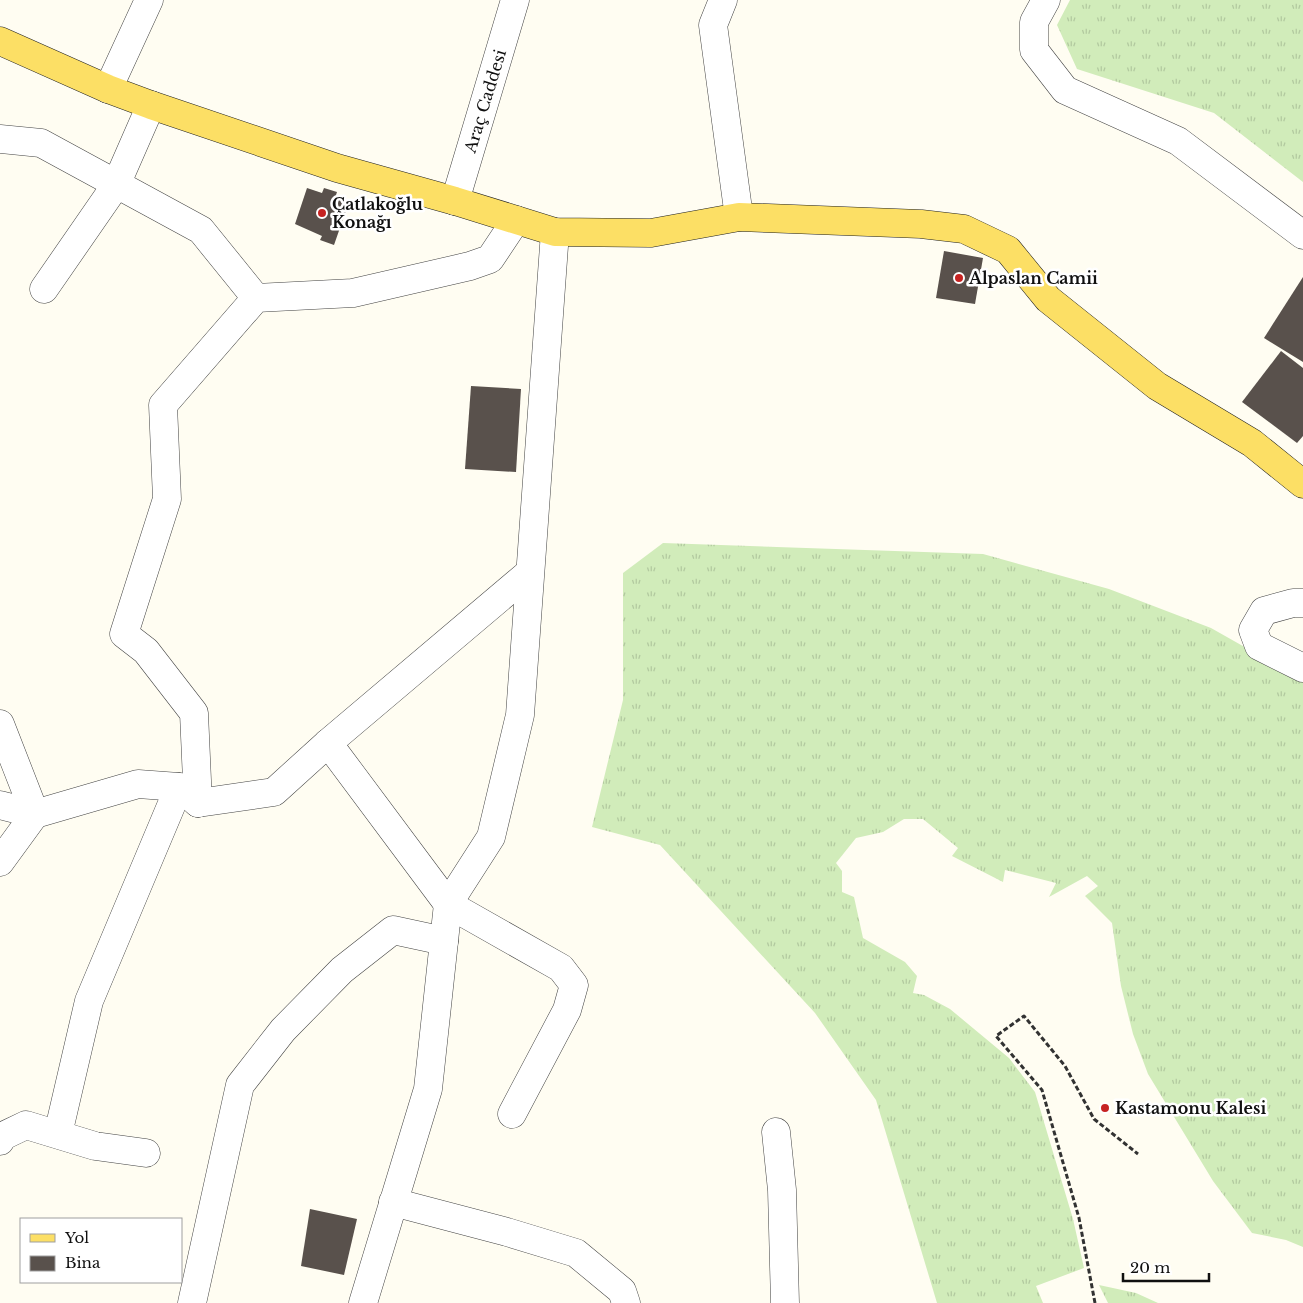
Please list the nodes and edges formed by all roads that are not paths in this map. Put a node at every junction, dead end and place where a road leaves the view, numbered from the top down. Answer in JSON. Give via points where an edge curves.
{"nodes":[{"id":1,"x":148,"y":0,"type":"edge"},
{"id":2,"x":515,"y":0,"type":"edge"},
{"id":3,"x":723,"y":0,"type":"edge"},
{"id":4,"x":1046,"y":0,"type":"edge"},
{"id":5,"x":0,"y":41,"type":"edge"},
{"id":6,"x":108,"y":89,"type":"junction"},
{"id":7,"x":151,"y":105,"type":"junction"},
{"id":8,"x":0,"y":139,"type":"edge"},
{"id":9,"x":116,"y":185,"type":"junction"},
{"id":10,"x":455,"y":202,"type":"junction"},
{"id":11,"x":739,"y":217,"type":"junction"},
{"id":12,"x":516,"y":220,"type":"junction"},
{"id":13,"x":555,"y":232,"type":"junction"},
{"id":14,"x":1303,"y":235,"type":"edge"},
{"id":15,"x":44,"y":289,"type":"dead end"},
{"id":16,"x":256,"y":298,"type":"junction"},
{"id":17,"x":1303,"y":484,"type":"edge"},
{"id":18,"x":529,"y":574,"type":"junction"},
{"id":19,"x":1303,"y":603,"type":"edge"},
{"id":20,"x":1303,"y":668,"type":"edge"},
{"id":21,"x":0,"y":724,"type":"edge"},
{"id":22,"x":328,"y":743,"type":"junction"},
{"id":23,"x":189,"y":795,"type":"junction"},
{"id":24,"x":0,"y":805,"type":"edge"},
{"id":25,"x":35,"y":814,"type":"junction"},
{"id":26,"x":0,"y":862,"type":"edge"},
{"id":27,"x":448,"y":904,"type":"junction"},
{"id":28,"x":444,"y":941,"type":"junction"},
{"id":29,"x":512,"y":1114,"type":"dead end"},
{"id":30,"x":776,"y":1132,"type":"dead end"},
{"id":31,"x":58,"y":1134,"type":"junction"},
{"id":32,"x":0,"y":1141,"type":"edge"},
{"id":33,"x":146,"y":1153,"type":"dead end"},
{"id":34,"x":393,"y":1202,"type":"junction"},
{"id":35,"x":192,"y":1303,"type":"edge"},
{"id":36,"x":363,"y":1303,"type":"edge"},
{"id":37,"x":626,"y":1303,"type":"edge"},
{"id":38,"x":785,"y":1303,"type":"edge"}],
"edges":[{"from":1,"to":6,"type":"street"},
{"from":2,"to":10,"type":"street","name":"Araç Caddesi"},
{"from":3,"to":11,"type":"street","via":[[713,25]]},
{"from":4,"to":14,"type":"street","via":[[1034,22],[1034,50],[1065,90],[1178,140]]},
{"from":5,"to":6,"type":"main road"},
{"from":6,"to":7,"type":"main road"},
{"from":7,"to":9,"type":"street"},
{"from":7,"to":10,"type":"main road","via":[[337,168]]},
{"from":8,"to":9,"type":"street","via":[[41,143]]},
{"from":9,"to":15,"type":"street"},
{"from":9,"to":16,"type":"street","via":[[201,230]]},
{"from":10,"to":12,"type":"main road"},
{"from":11,"to":13,"type":"main road","via":[[651,233]]},
{"from":11,"to":17,"type":"main road","via":[[920,224],[964,229],[1008,250],[1048,299],[1149,380],[1252,443]]},
{"from":12,"to":13,"type":"main road"},
{"from":12,"to":16,"type":"street","via":[[490,259],[470,266],[352,293]]},
{"from":13,"to":18,"type":"street"},
{"from":16,"to":23,"type":"street","via":[[163,406],[167,499],[124,634],[146,651],[194,713]]},
{"from":18,"to":22,"type":"street"},
{"from":18,"to":27,"type":"street","via":[[520,715],[491,837]]},
{"from":19,"to":20,"type":"street","via":[[1264,611],[1253,630],[1259,646]]},
{"from":21,"to":25,"type":"street"},
{"from":22,"to":23,"type":"street","via":[[274,792]]},
{"from":22,"to":27,"type":"street"},
{"from":23,"to":25,"type":"street","via":[[138,784]]},
{"from":23,"to":31,"type":"street","via":[[89,1001]]},
{"from":24,"to":25,"type":"street"},
{"from":25,"to":26,"type":"street"},
{"from":27,"to":28,"type":"street"},
{"from":27,"to":29,"type":"street","via":[[561,968],[574,985],[566,1010]]},
{"from":28,"to":34,"type":"street","via":[[428,1089]]},
{"from":28,"to":35,"type":"street","via":[[393,930],[342,970],[283,1030],[240,1085]]},
{"from":30,"to":38,"type":"street","via":[[782,1190]]},
{"from":31,"to":32,"type":"street","via":[[26,1125],[3,1136]]},
{"from":31,"to":33,"type":"street","via":[[95,1146]]},
{"from":34,"to":36,"type":"street"},
{"from":34,"to":37,"type":"street","via":[[576,1253],[622,1290]]}]}
